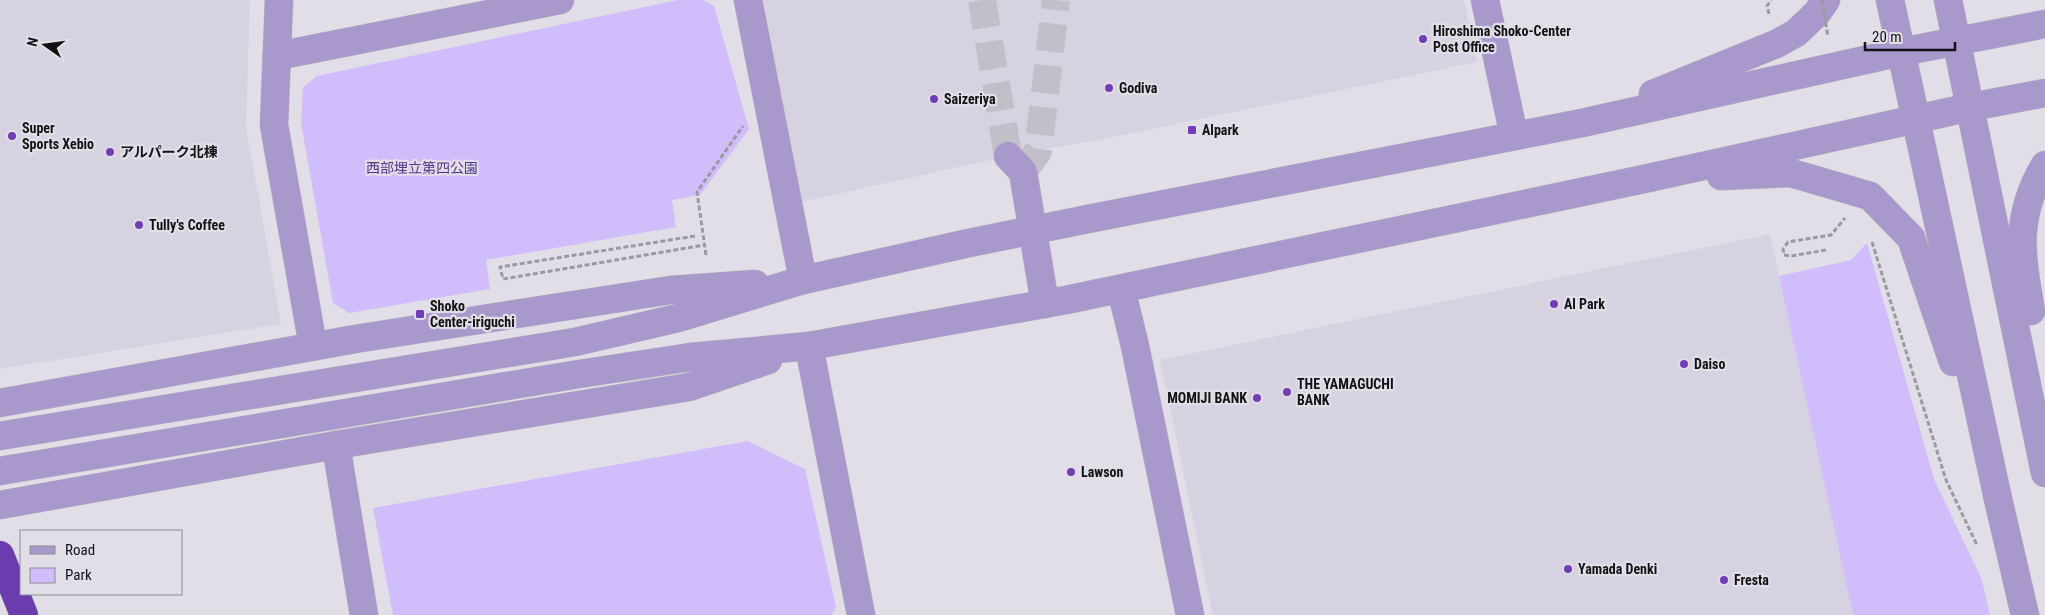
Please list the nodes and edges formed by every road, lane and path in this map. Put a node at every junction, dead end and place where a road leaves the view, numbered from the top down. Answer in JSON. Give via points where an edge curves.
{"nodes":[{"id":1,"x":279,"y":0,"type":"edge"},
{"id":2,"x":560,"y":0,"type":"edge"},
{"id":3,"x":748,"y":0,"type":"edge"},
{"id":4,"x":1484,"y":0,"type":"edge"},
{"id":5,"x":1771,"y":0,"type":"edge"},
{"id":6,"x":1822,"y":0,"type":"edge"},
{"id":7,"x":1826,"y":0,"type":"edge"},
{"id":8,"x":1890,"y":0,"type":"edge"},
{"id":9,"x":1948,"y":0,"type":"edge"},
{"id":10,"x":469,"y":9,"type":"edge"},
{"id":11,"x":1769,"y":14,"type":"dead end"},
{"id":12,"x":2045,"y":24,"type":"edge"},
{"id":13,"x":1828,"y":36,"type":"dead end"},
{"id":14,"x":1958,"y":42,"type":"junction"},
{"id":15,"x":1902,"y":52,"type":"junction"},
{"id":16,"x":277,"y":56,"type":"junction"},
{"id":17,"x":2045,"y":93,"type":"edge"},
{"id":18,"x":1971,"y":107,"type":"junction"},
{"id":19,"x":1916,"y":120,"type":"junction"},
{"id":20,"x":746,"y":121,"type":"dead end"},
{"id":21,"x":1582,"y":123,"type":"junction"},
{"id":22,"x":1514,"y":136,"type":"junction"},
{"id":23,"x":1016,"y":164,"type":"tunnel mouth"},
{"id":24,"x":2045,"y":165,"type":"edge"},
{"id":25,"x":1644,"y":179,"type":"junction"},
{"id":26,"x":1848,"y":216,"type":"dead end"},
{"id":27,"x":1032,"y":230,"type":"junction"},
{"id":28,"x":695,"y":236,"type":"dead end"},
{"id":29,"x":1871,"y":238,"type":"dead end"},
{"id":30,"x":705,"y":245,"type":"junction"},
{"id":31,"x":1826,"y":250,"type":"dead end"},
{"id":32,"x":706,"y":255,"type":"dead end"},
{"id":33,"x":803,"y":280,"type":"junction"},
{"id":34,"x":1121,"y":290,"type":"junction"},
{"id":35,"x":1045,"y":304,"type":"junction"},
{"id":36,"x":314,"y":346,"type":"junction"},
{"id":37,"x":809,"y":346,"type":"junction"},
{"id":38,"x":2045,"y":391,"type":"edge"},
{"id":39,"x":0,"y":403,"type":"edge"},
{"id":40,"x":0,"y":436,"type":"edge"},
{"id":41,"x":336,"y":445,"type":"junction"},
{"id":42,"x":0,"y":471,"type":"edge"},
{"id":43,"x":2045,"y":473,"type":"edge"},
{"id":44,"x":1998,"y":499,"type":"junction"},
{"id":45,"x":0,"y":505,"type":"edge"},
{"id":46,"x":1977,"y":546,"type":"dead end"},
{"id":47,"x":0,"y":556,"type":"edge"},
{"id":48,"x":24,"y":615,"type":"edge"},
{"id":49,"x":364,"y":615,"type":"edge"},
{"id":50,"x":860,"y":615,"type":"edge"},
{"id":51,"x":1190,"y":615,"type":"edge"},
{"id":52,"x":2025,"y":615,"type":"edge"}],
"edges":[{"from":1,"to":16,"type":"street"},
{"from":2,"to":10,"type":"street"},
{"from":3,"to":33,"type":"street"},
{"from":4,"to":22,"type":"street"},
{"from":5,"to":11,"type":"path","via":[[1767,6]]},
{"from":6,"to":13,"type":"path","bridge":true},
{"from":7,"to":21,"type":"street","via":[[1796,33],[1776,44]]},
{"from":8,"to":15,"type":"street"},
{"from":9,"to":14,"type":"street"},
{"from":10,"to":16,"type":"street"},
{"from":12,"to":14,"type":"street"},
{"from":14,"to":15,"type":"street"},
{"from":14,"to":18,"type":"street"},
{"from":15,"to":19,"type":"street"},
{"from":15,"to":21,"type":"street"},
{"from":16,"to":36,"type":"street","via":[[274,126]]},
{"from":17,"to":18,"type":"street"},
{"from":18,"to":19,"type":"street"},
{"from":18,"to":43,"type":"street"},
{"from":19,"to":25,"type":"street"},
{"from":19,"to":44,"type":"street"},
{"from":20,"to":30,"type":"path","via":[[697,192]]},
{"from":21,"to":22,"type":"street"},
{"from":22,"to":27,"type":"street"},
{"from":23,"to":27,"type":"street"},
{"from":24,"to":38,"type":"street","via":[[2026,206],[2022,235],[2023,267]]},
{"from":25,"to":34,"type":"street"},
{"from":25,"to":44,"type":"street","via":[[1791,173],[1870,196],[1912,238]]},
{"from":26,"to":31,"type":"path","via":[[1831,235],[1788,242],[1783,249],[1784,255],[1791,256]]},
{"from":27,"to":33,"type":"street"},
{"from":27,"to":35,"type":"street"},
{"from":28,"to":30,"type":"path","via":[[500,267],[503,279]]},
{"from":29,"to":46,"type":"path","via":[[1946,480]]},
{"from":30,"to":32,"type":"path"},
{"from":33,"to":36,"type":"street","via":[[671,290]]},
{"from":33,"to":40,"type":"street","via":[[678,318],[575,342]]},
{"from":34,"to":35,"type":"street"},
{"from":34,"to":51,"type":"street"},
{"from":35,"to":37,"type":"street"},
{"from":36,"to":39,"type":"street"},
{"from":37,"to":41,"type":"street","via":[[689,387]]},
{"from":37,"to":42,"type":"street","via":[[691,357],[579,374]]},
{"from":37,"to":50,"type":"street"},
{"from":41,"to":45,"type":"street"},
{"from":41,"to":49,"type":"street"},
{"from":44,"to":52,"type":"street"},
{"from":47,"to":48,"type":"highway"}]}
